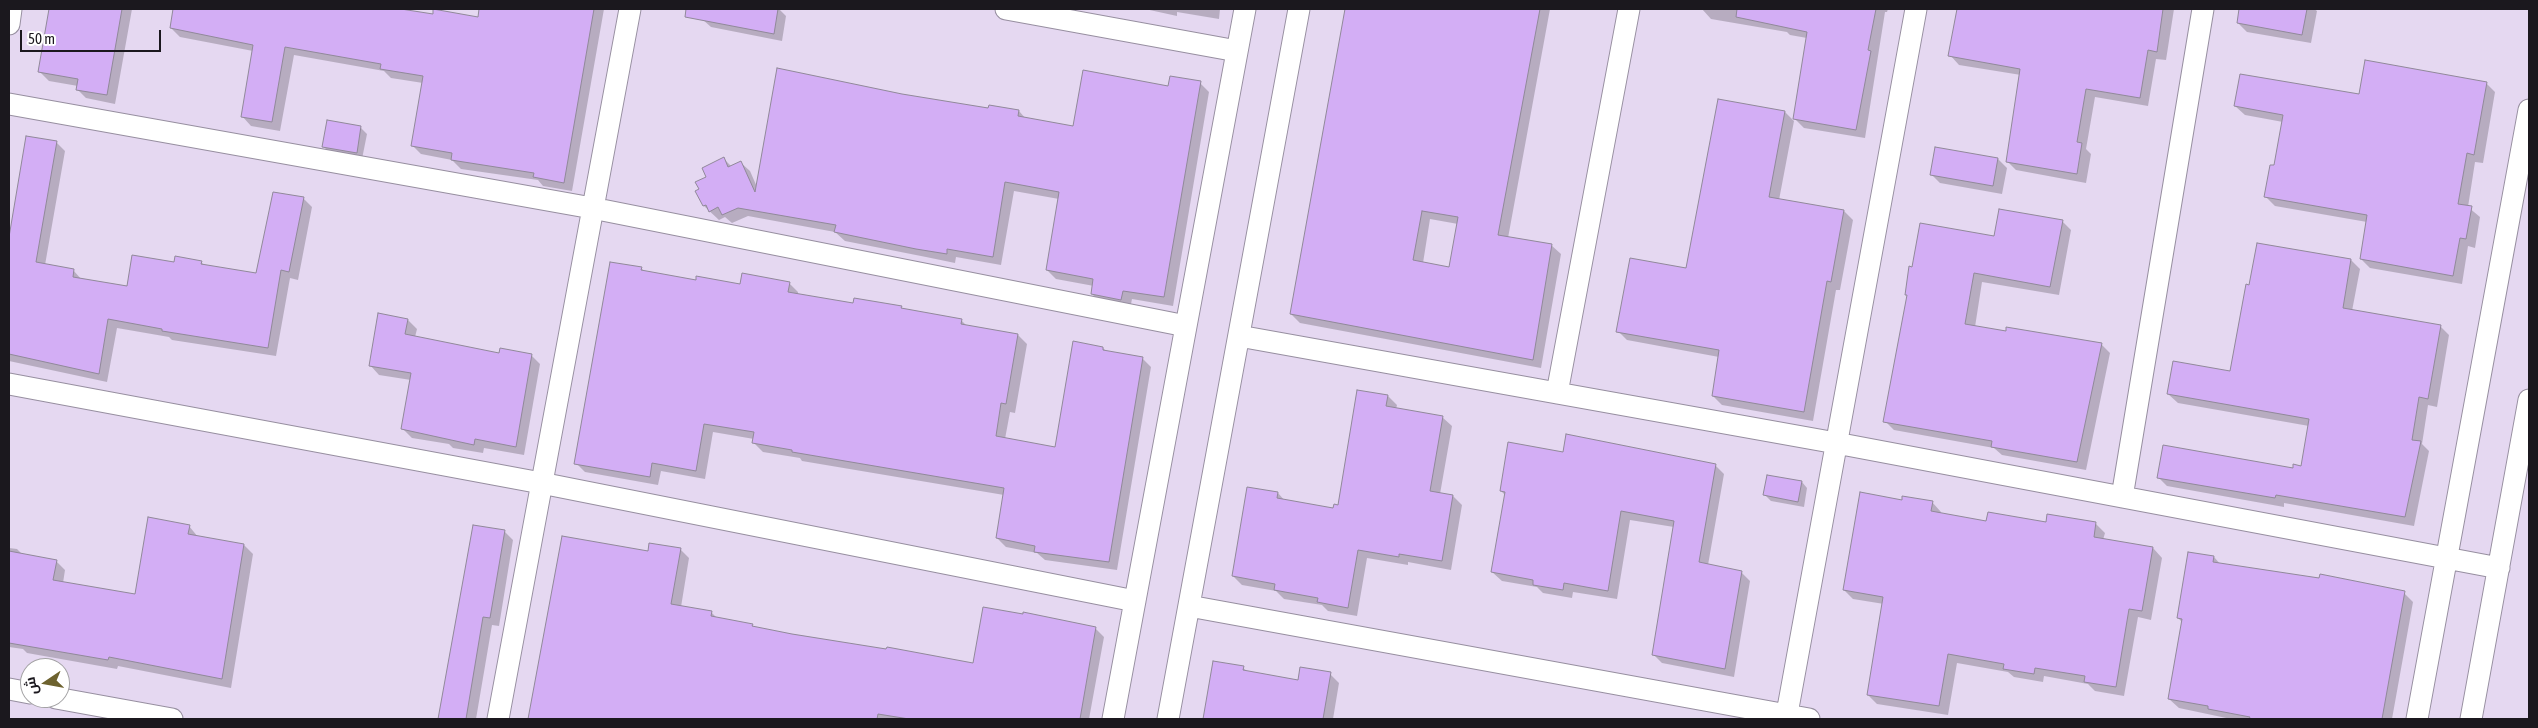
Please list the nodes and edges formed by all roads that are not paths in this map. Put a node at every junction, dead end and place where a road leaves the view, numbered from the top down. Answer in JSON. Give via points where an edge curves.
{"nodes":[{"id":1,"x":11,"y":9,"type":"edge"},
{"id":2,"x":630,"y":9,"type":"edge"},
{"id":3,"x":1006,"y":9,"type":"edge"},
{"id":4,"x":1244,"y":9,"type":"edge"},
{"id":5,"x":1299,"y":9,"type":"edge"},
{"id":6,"x":1629,"y":9,"type":"edge"},
{"id":7,"x":1916,"y":9,"type":"edge"},
{"id":8,"x":2203,"y":9,"type":"edge"},
{"id":9,"x":9,"y":24,"type":"edge"},
{"id":10,"x":1237,"y":51,"type":"junction"},
{"id":11,"x":9,"y":104,"type":"edge"},
{"id":12,"x":2529,"y":110,"type":"edge"},
{"id":13,"x":592,"y":208,"type":"junction"},
{"id":14,"x":1186,"y":326,"type":"junction"},
{"id":15,"x":1239,"y":336,"type":"junction"},
{"id":16,"x":9,"y":384,"type":"edge"},
{"id":17,"x":1557,"y":393,"type":"junction"},
{"id":18,"x":2529,"y":400,"type":"edge"},
{"id":19,"x":1836,"y":443,"type":"junction"},
{"id":20,"x":541,"y":483,"type":"junction"},
{"id":21,"x":2122,"y":497,"type":"junction"},
{"id":22,"x":2447,"y":558,"type":"junction"},
{"id":23,"x":2499,"y":568,"type":"junction"},
{"id":24,"x":1135,"y":601,"type":"junction"},
{"id":25,"x":1189,"y":606,"type":"junction"},
{"id":26,"x":70,"y":701,"type":"edge"},
{"id":27,"x":1786,"y":717,"type":"edge"},
{"id":28,"x":172,"y":719,"type":"edge"},
{"id":29,"x":498,"y":719,"type":"edge"},
{"id":30,"x":1113,"y":719,"type":"edge"},
{"id":31,"x":1168,"y":719,"type":"edge"},
{"id":32,"x":1809,"y":719,"type":"edge"},
{"id":33,"x":2418,"y":719,"type":"edge"},
{"id":34,"x":2471,"y":719,"type":"edge"}],
"edges":[{"from":1,"to":9,"type":"street"},
{"from":2,"to":13,"type":"street"},
{"from":3,"to":10,"type":"street"},
{"from":4,"to":10,"type":"street"},
{"from":5,"to":15,"type":"street"},
{"from":6,"to":17,"type":"street"},
{"from":7,"to":19,"type":"street"},
{"from":8,"to":21,"type":"street"},
{"from":10,"to":14,"type":"street"},
{"from":11,"to":13,"type":"street"},
{"from":12,"to":22,"type":"street"},
{"from":13,"to":14,"type":"street"},
{"from":13,"to":20,"type":"street"},
{"from":14,"to":24,"type":"street"},
{"from":15,"to":17,"type":"street"},
{"from":15,"to":25,"type":"street"},
{"from":16,"to":20,"type":"street"},
{"from":17,"to":19,"type":"street"},
{"from":18,"to":23,"type":"street"},
{"from":19,"to":21,"type":"street"},
{"from":19,"to":27,"type":"street"},
{"from":20,"to":24,"type":"street"},
{"from":20,"to":29,"type":"street"},
{"from":21,"to":22,"type":"street"},
{"from":22,"to":23,"type":"street"},
{"from":22,"to":33,"type":"street"},
{"from":23,"to":34,"type":"street"},
{"from":24,"to":30,"type":"street"},
{"from":25,"to":27,"type":"street"},
{"from":25,"to":31,"type":"street"},
{"from":26,"to":28,"type":"street"},
{"from":27,"to":32,"type":"street"}]}
